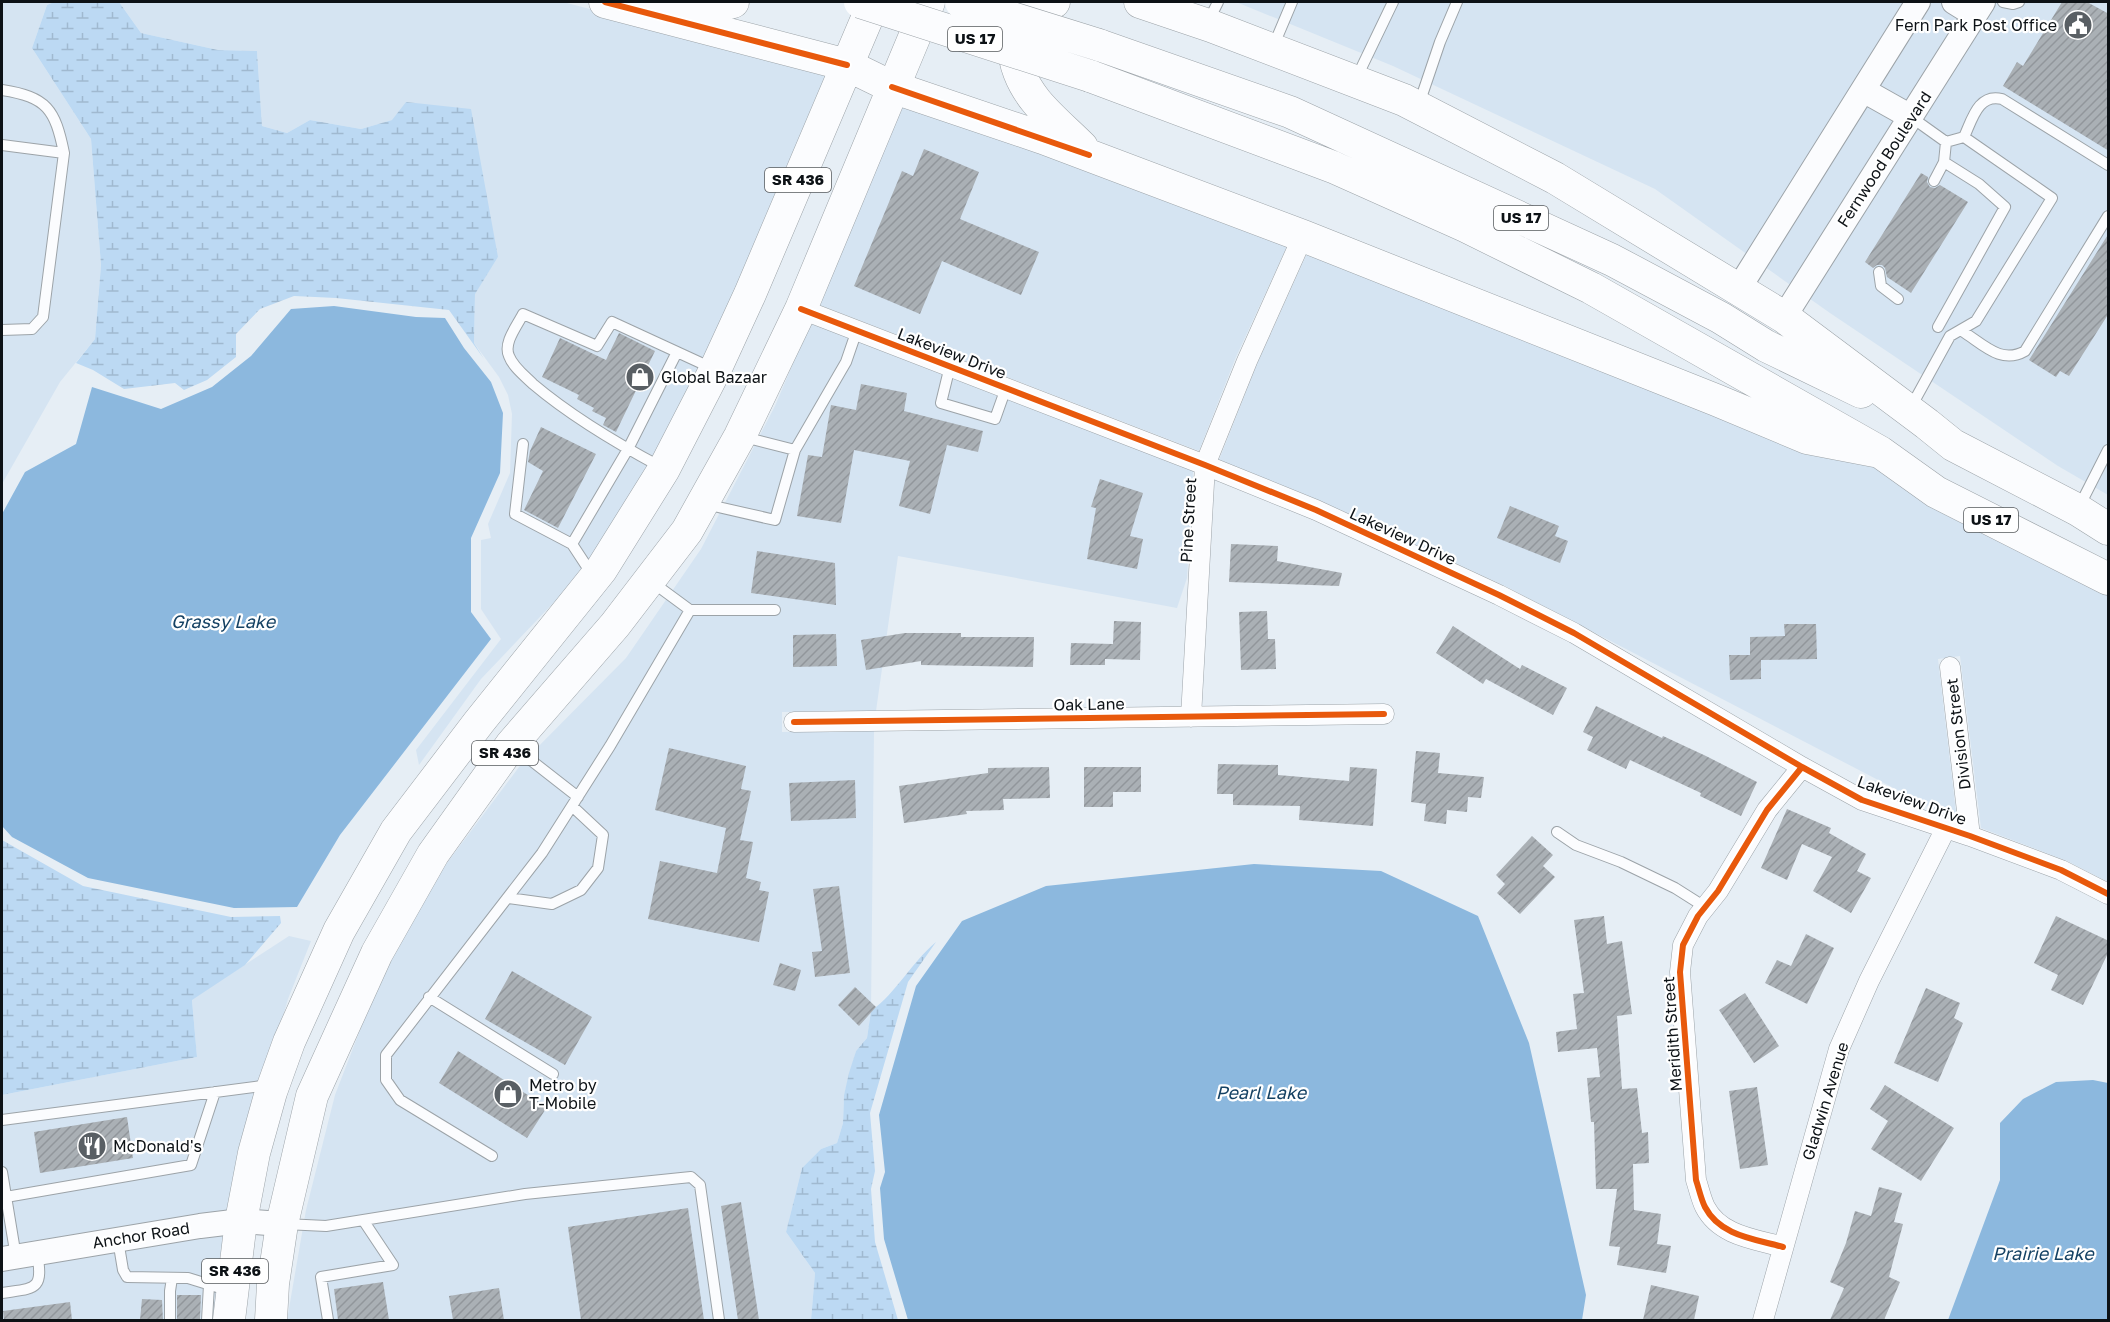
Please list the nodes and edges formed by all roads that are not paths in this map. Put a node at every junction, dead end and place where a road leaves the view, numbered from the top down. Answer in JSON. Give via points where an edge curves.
{"nodes":[{"id":1,"x":605,"y":2,"type":"edge"},
{"id":2,"x":733,"y":2,"type":"edge"},
{"id":3,"x":860,"y":2,"type":"edge"},
{"id":4,"x":874,"y":2,"type":"edge"},
{"id":5,"x":929,"y":2,"type":"edge"},
{"id":6,"x":961,"y":2,"type":"edge"},
{"id":7,"x":1054,"y":2,"type":"edge"},
{"id":8,"x":1140,"y":2,"type":"edge"},
{"id":9,"x":1292,"y":2,"type":"edge"},
{"id":10,"x":1393,"y":2,"type":"edge"},
{"id":11,"x":1456,"y":2,"type":"edge"},
{"id":12,"x":1918,"y":2,"type":"edge"},
{"id":13,"x":1954,"y":2,"type":"edge"},
{"id":14,"x":2003,"y":2,"type":"edge"},
{"id":15,"x":2019,"y":2,"type":"edge"},
{"id":16,"x":1979,"y":8,"type":"edge"},
{"id":17,"x":649,"y":13,"type":"junction"},
{"id":18,"x":1212,"y":13,"type":"edge"},
{"id":19,"x":1272,"y":50,"type":"junction"},
{"id":20,"x":847,"y":65,"type":"junction"},
{"id":21,"x":1354,"y":82,"type":"junction"},
{"id":22,"x":892,"y":87,"type":"junction"},
{"id":23,"x":2,"y":90,"type":"edge"},
{"id":24,"x":1863,"y":90,"type":"junction"},
{"id":25,"x":1418,"y":107,"type":"junction"},
{"id":26,"x":1911,"y":117,"type":"junction"},
{"id":27,"x":1964,"y":137,"type":"junction"},
{"id":28,"x":1946,"y":142,"type":"junction"},
{"id":29,"x":2,"y":145,"type":"edge"},
{"id":30,"x":64,"y":153,"type":"junction"},
{"id":31,"x":1089,"y":155,"type":"junction"},
{"id":32,"x":1944,"y":162,"type":"junction"},
{"id":33,"x":2109,"y":165,"type":"edge"},
{"id":34,"x":1934,"y":181,"type":"dead end"},
{"id":35,"x":2109,"y":216,"type":"edge"},
{"id":36,"x":1303,"y":236,"type":"junction"},
{"id":37,"x":1879,"y":272,"type":"dead end"},
{"id":38,"x":1740,"y":288,"type":"junction"},
{"id":39,"x":1898,"y":298,"type":"dead end"},
{"id":40,"x":801,"y":309,"type":"junction"},
{"id":41,"x":1784,"y":316,"type":"junction"},
{"id":42,"x":2,"y":330,"type":"edge"},
{"id":43,"x":857,"y":330,"type":"junction"},
{"id":44,"x":1962,"y":331,"type":"junction"},
{"id":45,"x":1950,"y":336,"type":"junction"},
{"id":46,"x":677,"y":352,"type":"junction"},
{"id":47,"x":950,"y":366,"type":"junction"},
{"id":48,"x":715,"y":370,"type":"junction"},
{"id":49,"x":1006,"y":388,"type":"junction"},
{"id":50,"x":1918,"y":417,"type":"junction"},
{"id":51,"x":740,"y":436,"type":"junction"},
{"id":52,"x":523,"y":444,"type":"dead end"},
{"id":53,"x":628,"y":449,"type":"junction"},
{"id":54,"x":795,"y":450,"type":"junction"},
{"id":55,"x":2109,"y":450,"type":"edge"},
{"id":56,"x":1880,"y":452,"type":"junction"},
{"id":57,"x":1205,"y":465,"type":"junction"},
{"id":58,"x":664,"y":469,"type":"junction"},
{"id":59,"x":702,"y":503,"type":"junction"},
{"id":60,"x":2078,"y":510,"type":"junction"},
{"id":61,"x":2109,"y":529,"type":"edge"},
{"id":62,"x":572,"y":544,"type":"junction"},
{"id":63,"x":595,"y":578,"type":"junction"},
{"id":64,"x":2109,"y":579,"type":"edge"},
{"id":65,"x":649,"y":580,"type":"junction"},
{"id":66,"x":690,"y":610,"type":"junction"},
{"id":67,"x":775,"y":610,"type":"dead end"},
{"id":68,"x":1950,"y":667,"type":"dead end"},
{"id":69,"x":1384,"y":714,"type":"dead end"},
{"id":70,"x":1191,"y":717,"type":"junction"},
{"id":71,"x":479,"y":722,"type":"junction"},
{"id":72,"x":794,"y":722,"type":"dead end"},
{"id":73,"x":511,"y":745,"type":"junction"},
{"id":74,"x":1802,"y":767,"type":"junction"},
{"id":75,"x":575,"y":801,"type":"junction"},
{"id":76,"x":1946,"y":828,"type":"junction"},
{"id":77,"x":1557,"y":832,"type":"dead end"},
{"id":78,"x":1970,"y":836,"type":"junction"},
{"id":79,"x":2109,"y":894,"type":"edge"},
{"id":80,"x":508,"y":898,"type":"junction"},
{"id":81,"x":1705,"y":907,"type":"junction"},
{"id":82,"x":429,"y":997,"type":"junction"},
{"id":83,"x":553,"y":1074,"type":"dead end"},
{"id":84,"x":274,"y":1084,"type":"junction"},
{"id":85,"x":215,"y":1092,"type":"junction"},
{"id":86,"x":2,"y":1120,"type":"edge"},
{"id":87,"x":492,"y":1156,"type":"dead end"},
{"id":88,"x":2,"y":1172,"type":"edge"},
{"id":89,"x":6,"y":1197,"type":"junction"},
{"id":90,"x":363,"y":1220,"type":"junction"},
{"id":91,"x":241,"y":1221,"type":"junction"},
{"id":92,"x":282,"y":1224,"type":"junction"},
{"id":93,"x":118,"y":1240,"type":"junction"},
{"id":94,"x":1783,"y":1247,"type":"junction"},
{"id":95,"x":18,"y":1256,"type":"edge"},
{"id":96,"x":172,"y":1278,"type":"junction"},
{"id":97,"x":2,"y":1293,"type":"edge"},
{"id":98,"x":224,"y":1299,"type":"edge"},
{"id":99,"x":170,"y":1318,"type":"edge"},
{"id":100,"x":201,"y":1320,"type":"edge"},
{"id":101,"x":207,"y":1320,"type":"edge"},
{"id":102,"x":271,"y":1320,"type":"edge"},
{"id":103,"x":328,"y":1320,"type":"edge"},
{"id":104,"x":719,"y":1320,"type":"edge"},
{"id":105,"x":1763,"y":1320,"type":"edge"}],
"edges":[{"from":1,"to":17,"type":"main road"},
{"from":2,"to":17,"type":"main road"},
{"from":3,"to":56,"type":"main road","number":"US 17","bridge":true,"via":[[1090,76],[1333,167],[1591,288]]},
{"from":4,"to":20,"type":"main road","number":"SR 436"},
{"from":5,"to":22,"type":"main road","number":"SR 436"},
{"from":6,"to":50,"type":"main road","number":"US 17","bridge":true,"via":[[1290,112],[1612,260],[1766,346]]},
{"from":7,"to":31,"type":"main road","via":[[1021,21],[1014,35],[1016,64],[1036,100]]},
{"from":8,"to":18,"type":"main road"},
{"from":9,"to":19,"type":"lane"},
{"from":10,"to":21,"type":"lane"},
{"from":11,"to":25,"type":"lane"},
{"from":12,"to":24,"type":"street"},
{"from":13,"to":16,"type":"street"},
{"from":14,"to":15,"type":"lane"},
{"from":16,"to":26,"type":"street","name":"Fernwood Boulevard"},
{"from":17,"to":20,"type":"main road"},
{"from":18,"to":19,"type":"main road"},
{"from":19,"to":21,"type":"main road"},
{"from":20,"to":22,"type":"main road"},
{"from":20,"to":48,"type":"main road","number":"SR 436"},
{"from":21,"to":25,"type":"main road"},
{"from":22,"to":31,"type":"main road"},
{"from":22,"to":40,"type":"main road","number":"SR 436"},
{"from":23,"to":30,"type":"lane","via":[[26,94],[52,113]]},
{"from":24,"to":26,"type":"street"},
{"from":24,"to":38,"type":"street"},
{"from":25,"to":38,"type":"main road","via":[[1556,178]]},
{"from":26,"to":28,"type":"lane"},
{"from":26,"to":41,"type":"street","name":"Fernwood Boulevard"},
{"from":27,"to":28,"type":"lane"},
{"from":27,"to":33,"type":"lane","via":[[1977,108],[1994,97]]},
{"from":27,"to":44,"type":"lane","via":[[2052,198],[1976,321]]},
{"from":28,"to":32,"type":"lane"},
{"from":29,"to":30,"type":"lane"},
{"from":30,"to":42,"type":"lane","via":[[43,317],[32,329]]},
{"from":31,"to":36,"type":"main road"},
{"from":32,"to":34,"type":"lane"},
{"from":32,"to":45,"type":"lane","via":[[1979,183],[2005,207],[1936,326]]},
{"from":35,"to":44,"type":"lane","via":[[2025,351],[2014,357],[2000,355]]},
{"from":36,"to":56,"type":"main road","via":[[1807,438]]},
{"from":36,"to":57,"type":"street","name":"Pine Street","via":[[1246,360]]},
{"from":37,"to":39,"type":"lane","via":[[1881,286]]},
{"from":38,"to":41,"type":"main road"},
{"from":40,"to":43,"type":"street","name":"Lakeview Drive"},
{"from":40,"to":51,"type":"main road","number":"SR 436"},
{"from":41,"to":50,"type":"main road"},
{"from":43,"to":47,"type":"street","name":"Lakeview Drive"},
{"from":43,"to":54,"type":"lane","via":[[846,362]]},
{"from":44,"to":45,"type":"lane"},
{"from":45,"to":50,"type":"lane"},
{"from":46,"to":48,"type":"lane"},
{"from":46,"to":53,"type":"lane"},
{"from":46,"to":53,"type":"lane","via":[[612,322],[597,346],[523,314],[507,345],[509,357],[520,373],[555,403]]},
{"from":47,"to":49,"type":"street","name":"Lakeview Drive"},
{"from":47,"to":49,"type":"lane","via":[[941,403],[995,419]]},
{"from":48,"to":58,"type":"main road","number":"SR 436"},
{"from":49,"to":57,"type":"street","name":"Lakeview Drive"},
{"from":50,"to":60,"type":"main road","number":"US 17","via":[[1953,445]]},
{"from":51,"to":54,"type":"lane"},
{"from":51,"to":59,"type":"main road","number":"SR 436"},
{"from":52,"to":62,"type":"lane","via":[[515,514]]},
{"from":53,"to":58,"type":"lane"},
{"from":53,"to":62,"type":"lane"},
{"from":54,"to":59,"type":"lane","via":[[775,520]]},
{"from":55,"to":60,"type":"lane"},
{"from":56,"to":64,"type":"main road","number":"US 17","via":[[1936,492]]},
{"from":57,"to":70,"type":"street","name":"Pine Street"},
{"from":57,"to":74,"type":"street","name":"Lakeview Drive","via":[[1316,510],[1499,594],[1574,633]]},
{"from":58,"to":63,"type":"main road","number":"SR 436"},
{"from":59,"to":65,"type":"main road","number":"SR 436","via":[[687,531]]},
{"from":60,"to":61,"type":"main road","number":"US 17"},
{"from":62,"to":63,"type":"lane"},
{"from":63,"to":71,"type":"main road","number":"SR 436"},
{"from":65,"to":66,"type":"lane"},
{"from":65,"to":73,"type":"main road","number":"SR 436"},
{"from":66,"to":67,"type":"lane"},
{"from":66,"to":75,"type":"lane"},
{"from":68,"to":78,"type":"street","name":"Division Street"},
{"from":69,"to":70,"type":"street","name":"Oak Lane"},
{"from":70,"to":72,"type":"street","name":"Oak Lane"},
{"from":71,"to":73,"type":"street"},
{"from":71,"to":84,"type":"main road","number":"SR 436","via":[[396,831],[339,931]]},
{"from":73,"to":75,"type":"lane"},
{"from":73,"to":92,"type":"main road","number":"SR 436","via":[[433,854],[376,953],[312,1096]]},
{"from":74,"to":76,"type":"street","name":"Lakeview Drive","via":[[1862,800]]},
{"from":74,"to":81,"type":"street","name":"Meridith Street","via":[[1767,810]]},
{"from":75,"to":80,"type":"lane"},
{"from":75,"to":80,"type":"lane","via":[[603,836],[598,868],[581,890],[552,904]]},
{"from":76,"to":78,"type":"street","name":"Lakeview Drive"},
{"from":76,"to":94,"type":"street","name":"Gladwin Avenue","via":[[1839,1049]]},
{"from":77,"to":81,"type":"lane","via":[[1576,845],[1675,888]]},
{"from":78,"to":79,"type":"street","name":"Lakeview Drive","via":[[2061,870]]},
{"from":80,"to":82,"type":"lane"},
{"from":81,"to":94,"type":"street","name":"Meridith Street","via":[[1683,945],[1680,972],[1696,1180],[1704,1206],[1715,1222],[1732,1233]]},
{"from":82,"to":83,"type":"lane"},
{"from":82,"to":87,"type":"lane","via":[[386,1055],[386,1080],[400,1100]]},
{"from":84,"to":85,"type":"lane"},
{"from":84,"to":91,"type":"main road","number":"SR 436","via":[[254,1153]]},
{"from":85,"to":86,"type":"lane"},
{"from":85,"to":89,"type":"lane","via":[[191,1164]]},
{"from":88,"to":89,"type":"lane"},
{"from":89,"to":95,"type":"lane"},
{"from":90,"to":92,"type":"lane","via":[[326,1227]]},
{"from":90,"to":103,"type":"lane","via":[[393,1264],[321,1277]]},
{"from":90,"to":104,"type":"lane","via":[[525,1194],[692,1176],[700,1185]]},
{"from":91,"to":92,"type":"street","name":"Anchor Road"},
{"from":91,"to":93,"type":"street","name":"Anchor Road"},
{"from":91,"to":98,"type":"main road","number":"SR 436"},
{"from":92,"to":102,"type":"main road","number":"SR 436"},
{"from":93,"to":95,"type":"street","name":"Anchor Road"},
{"from":93,"to":96,"type":"lane","via":[[127,1277]]},
{"from":94,"to":105,"type":"street","name":"Gladwin Avenue"},
{"from":95,"to":97,"type":"lane","via":[[41,1272],[39,1281],[35,1286]]},
{"from":96,"to":98,"type":"lane","via":[[188,1278]]},
{"from":96,"to":99,"type":"lane"},
{"from":98,"to":101,"type":"lane"},
{"from":100,"to":101,"type":"lane"}]}
